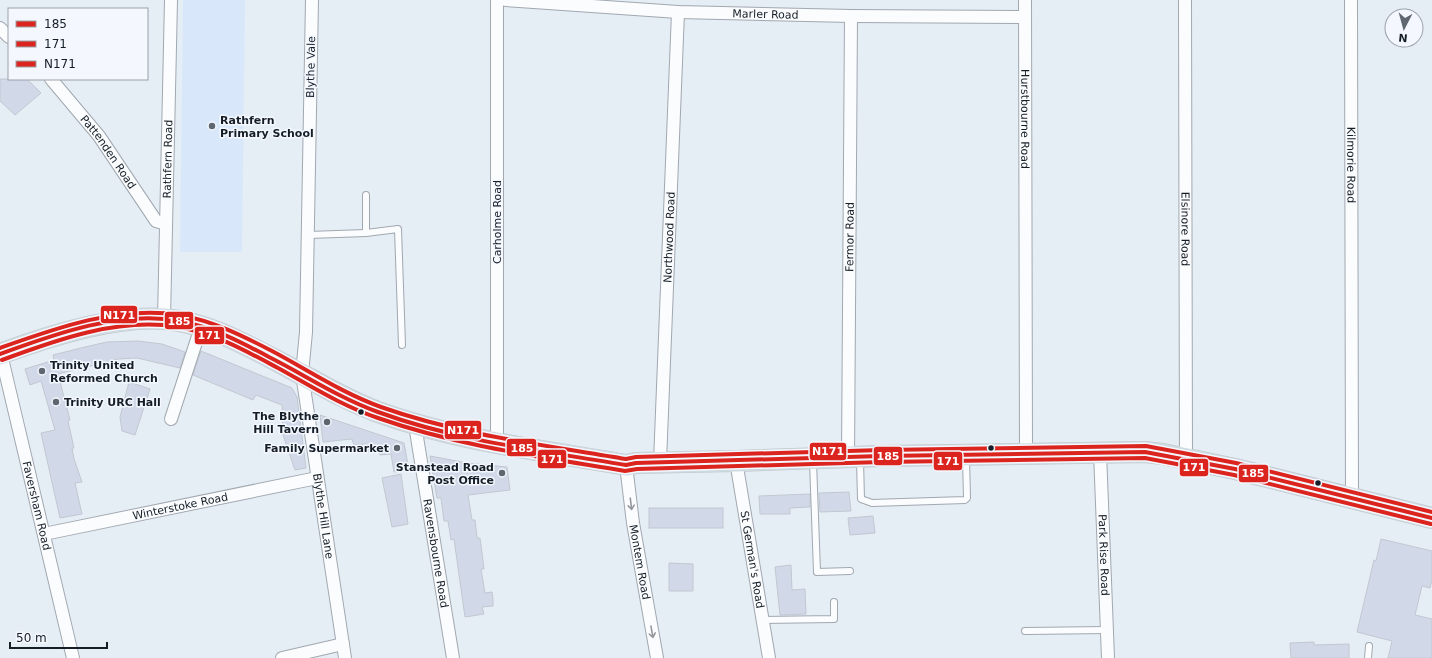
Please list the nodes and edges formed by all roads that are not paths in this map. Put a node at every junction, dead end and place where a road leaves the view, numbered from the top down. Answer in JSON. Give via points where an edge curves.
{"nodes":[{"id":1,"x":171,"y":0,"type":"edge"},
{"id":2,"x":312,"y":0,"type":"edge"},
{"id":3,"x":497,"y":0,"type":"edge"},
{"id":4,"x":506,"y":0,"type":"edge"},
{"id":5,"x":1025,"y":0,"type":"edge"},
{"id":6,"x":1185,"y":0,"type":"edge"},
{"id":7,"x":1351,"y":0,"type":"edge"},
{"id":8,"x":678,"y":12,"type":"junction"},
{"id":9,"x":851,"y":16,"type":"junction"},
{"id":10,"x":1025,"y":18,"type":"junction"},
{"id":11,"x":0,"y":28,"type":"edge"},
{"id":12,"x":8,"y":36,"type":"edge"},
{"id":13,"x":52,"y":80,"type":"edge"},
{"id":14,"x":366,"y":195,"type":"dead end"},
{"id":15,"x":166,"y":224,"type":"junction"},
{"id":16,"x":366,"y":233,"type":"junction"},
{"id":17,"x":308,"y":235,"type":"junction"},
{"id":18,"x":164,"y":319,"type":"junction"},
{"id":19,"x":201,"y":327,"type":"junction"},
{"id":20,"x":402,"y":345,"type":"dead end"},
{"id":21,"x":0,"y":352,"type":"edge"},
{"id":22,"x":302,"y":374,"type":"junction"},
{"id":23,"x":171,"y":419,"type":"dead end"},
{"id":24,"x":415,"y":425,"type":"junction"},
{"id":25,"x":497,"y":445,"type":"junction"},
{"id":26,"x":1100,"y":452,"type":"junction"},
{"id":27,"x":1026,"y":454,"type":"junction"},
{"id":28,"x":966,"y":455,"type":"junction"},
{"id":29,"x":854,"y":458,"type":"junction"},
{"id":30,"x":1186,"y":458,"type":"junction"},
{"id":31,"x":812,"y":459,"type":"junction"},
{"id":32,"x":736,"y":461,"type":"junction"},
{"id":33,"x":660,"y":462,"type":"junction"},
{"id":34,"x":626,"y":465,"type":"junction"},
{"id":35,"x":317,"y":478,"type":"junction"},
{"id":36,"x":1352,"y":498,"type":"junction"},
{"id":37,"x":1432,"y":518,"type":"edge"},
{"id":38,"x":44,"y":534,"type":"junction"},
{"id":39,"x":850,"y":571,"type":"dead end"},
{"id":40,"x":834,"y":602,"type":"dead end"},
{"id":41,"x":762,"y":620,"type":"junction"},
{"id":42,"x":1107,"y":630,"type":"junction"},
{"id":43,"x":1025,"y":631,"type":"dead end"},
{"id":44,"x":343,"y":644,"type":"junction"},
{"id":45,"x":1369,"y":646,"type":"dead end"},
{"id":46,"x":73,"y":658,"type":"edge"},
{"id":47,"x":282,"y":658,"type":"edge"},
{"id":48,"x":345,"y":658,"type":"edge"},
{"id":49,"x":453,"y":658,"type":"edge"},
{"id":50,"x":657,"y":658,"type":"edge"},
{"id":51,"x":769,"y":658,"type":"edge"},
{"id":52,"x":1108,"y":658,"type":"edge"},
{"id":53,"x":1368,"y":658,"type":"edge"}],
"edges":[{"from":1,"to":15,"type":"street","name":"Rathfern Road"},
{"from":2,"to":17,"type":"street","name":"Blythe Vale"},
{"from":3,"to":25,"type":"street","name":"Carholme Road"},
{"from":4,"to":8,"type":"street","name":"Marler Road"},
{"from":5,"to":10,"type":"street","name":"Hurstbourne Road"},
{"from":6,"to":30,"type":"street","name":"Elsinore Road"},
{"from":7,"to":36,"type":"street","name":"Kilmorie Road"},
{"from":8,"to":9,"type":"street","name":"Marler Road"},
{"from":8,"to":33,"type":"street","name":"Northwood Road"},
{"from":9,"to":10,"type":"street","name":"Marler Road"},
{"from":9,"to":29,"type":"street","name":"Fermor Road"},
{"from":10,"to":27,"type":"street","name":"Hurstbourne Road"},
{"from":11,"to":12,"type":"street"},
{"from":13,"to":15,"type":"street","name":"Pattenden Road","via":[[99,136],[156,221]]},
{"from":14,"to":16,"type":"lane"},
{"from":15,"to":18,"type":"street","name":"Rathfern Road"},
{"from":16,"to":17,"type":"lane"},
{"from":16,"to":20,"type":"lane","via":[[398,229]]},
{"from":17,"to":22,"type":"street","name":"Blythe Vale","via":[[306,332]]},
{"from":18,"to":19,"type":"highway"},
{"from":18,"to":21,"type":"highway","via":[[109,323]]},
{"from":19,"to":22,"type":"highway","via":[[245,344]]},
{"from":19,"to":23,"type":"street"},
{"from":21,"to":38,"type":"street","name":"Faversham Road"},
{"from":22,"to":24,"type":"highway","via":[[338,396]]},
{"from":22,"to":35,"type":"street","name":"Blythe Hill Lane"},
{"from":24,"to":25,"type":"highway"},
{"from":24,"to":49,"type":"street","name":"Ravensbourne Road"},
{"from":25,"to":34,"type":"highway"},
{"from":26,"to":27,"type":"highway"},
{"from":26,"to":30,"type":"highway","via":[[1145,452]]},
{"from":26,"to":42,"type":"street","name":"Park Rise Road"},
{"from":27,"to":28,"type":"highway"},
{"from":28,"to":29,"type":"highway"},
{"from":28,"to":29,"type":"lane","via":[[967,498],[961,501],[867,502],[861,499],[861,469]]},
{"from":29,"to":31,"type":"highway"},
{"from":30,"to":36,"type":"highway"},
{"from":31,"to":32,"type":"highway"},
{"from":31,"to":39,"type":"lane","via":[[817,572]]},
{"from":32,"to":33,"type":"highway"},
{"from":32,"to":41,"type":"street","name":"St German's Road"},
{"from":33,"to":34,"type":"highway"},
{"from":34,"to":50,"type":"street","name":"Montem Road","one_way":true,"via":[[633,523]]},
{"from":35,"to":38,"type":"street","name":"Winterstoke Road"},
{"from":35,"to":44,"type":"street","name":"Blythe Hill Lane"},
{"from":36,"to":37,"type":"highway"},
{"from":38,"to":46,"type":"street","name":"Faversham Road"},
{"from":40,"to":41,"type":"lane","via":[[834,619]]},
{"from":41,"to":51,"type":"street","name":"St German's Road"},
{"from":42,"to":43,"type":"lane"},
{"from":42,"to":52,"type":"street","name":"Park Rise Road"},
{"from":44,"to":47,"type":"street"},
{"from":44,"to":48,"type":"street","name":"Blythe Hill Lane"},
{"from":45,"to":53,"type":"lane"}]}
